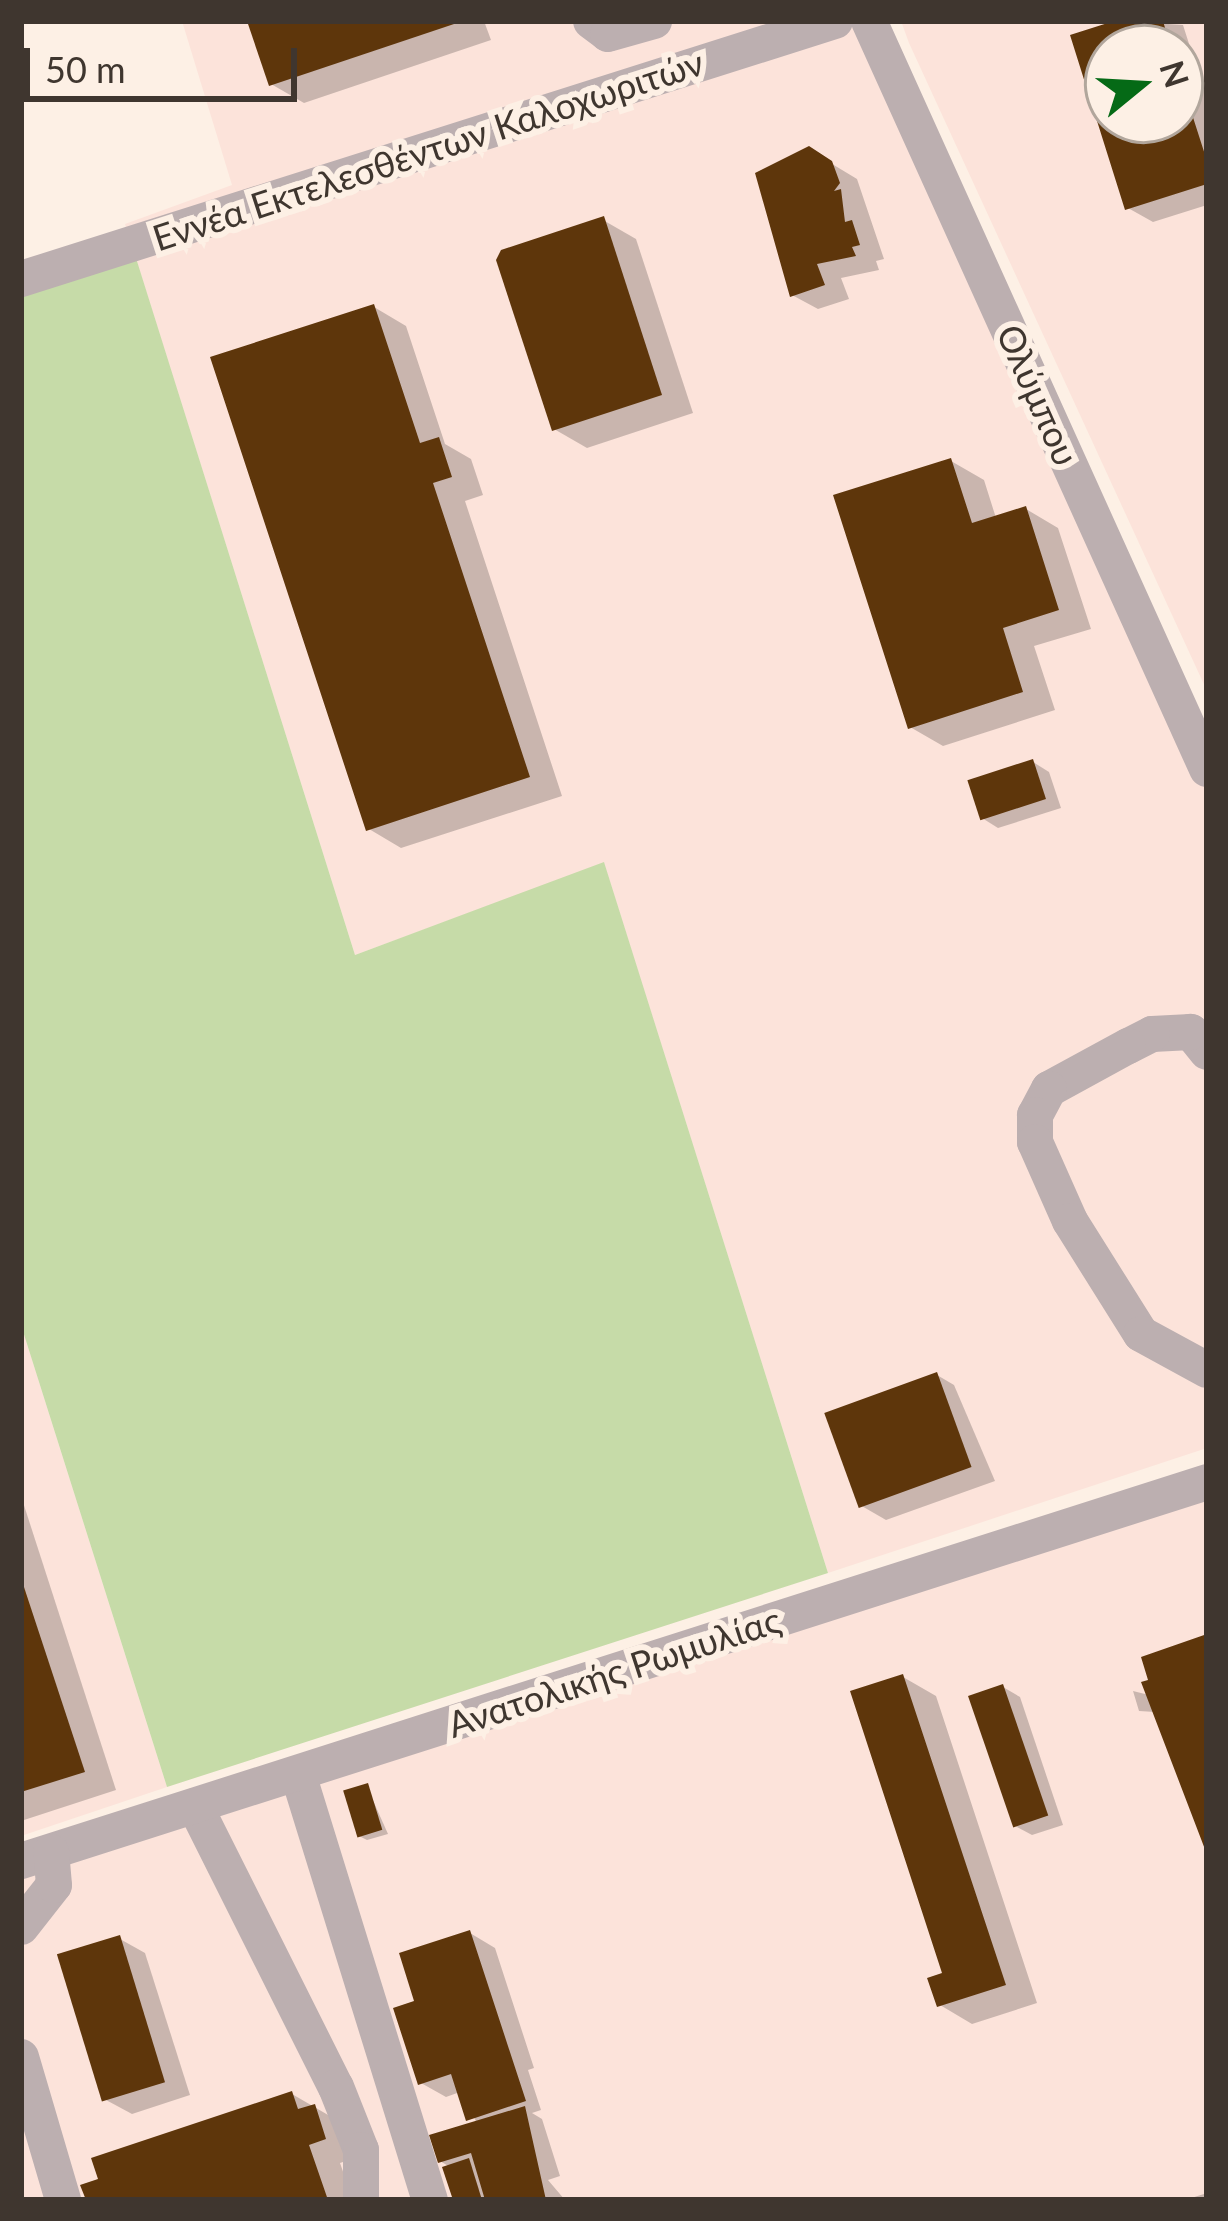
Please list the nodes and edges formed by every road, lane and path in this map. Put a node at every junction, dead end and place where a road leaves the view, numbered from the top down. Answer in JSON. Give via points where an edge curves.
{"nodes":[{"id":1,"x":591,"y":21,"type":"edge"},
{"id":2,"x":655,"y":21,"type":"edge"},
{"id":3,"x":835,"y":21,"type":"edge"},
{"id":4,"x":869,"y":21,"type":"edge"},
{"id":5,"x":21,"y":279,"type":"edge"},
{"id":6,"x":1207,"y":769,"type":"edge"},
{"id":7,"x":1207,"y":1052,"type":"edge"},
{"id":8,"x":1207,"y":1370,"type":"edge"},
{"id":9,"x":1207,"y":1482,"type":"edge"},
{"id":10,"x":298,"y":1774,"type":"junction"},
{"id":11,"x":195,"y":1806,"type":"junction"},
{"id":12,"x":36,"y":1856,"type":"edge"},
{"id":13,"x":21,"y":1927,"type":"edge"},
{"id":14,"x":21,"y":2057,"type":"edge"},
{"id":15,"x":63,"y":2200,"type":"edge"},
{"id":16,"x":361,"y":2200,"type":"edge"},
{"id":17,"x":430,"y":2200,"type":"edge"}],
"edges":[{"from":1,"to":2,"type":"street","via":[[608,34]]},
{"from":3,"to":5,"type":"street","name":"Εννέα Εκτελεσθέντων Καλοχωριτών"},
{"from":4,"to":6,"type":"street","name":"Ολύμπου"},
{"from":7,"to":8,"type":"street","via":[[1191,1032],[1152,1034],[1128,1046],[1049,1089],[1035,1115],[1034,1142],[1070,1221],[1141,1334]]},
{"from":9,"to":10,"type":"street","name":"Ανατολικής Ρωμυλίας"},
{"from":10,"to":11,"type":"street","name":"Ανατολικής Ρωμυλίας"},
{"from":10,"to":17,"type":"street"},
{"from":11,"to":12,"type":"street","name":"Ανατολικής Ρωμυλίας"},
{"from":11,"to":16,"type":"street","via":[[336,2087],[361,2150]]},
{"from":12,"to":13,"type":"street","via":[[54,1886]]},
{"from":14,"to":15,"type":"street"}]}
